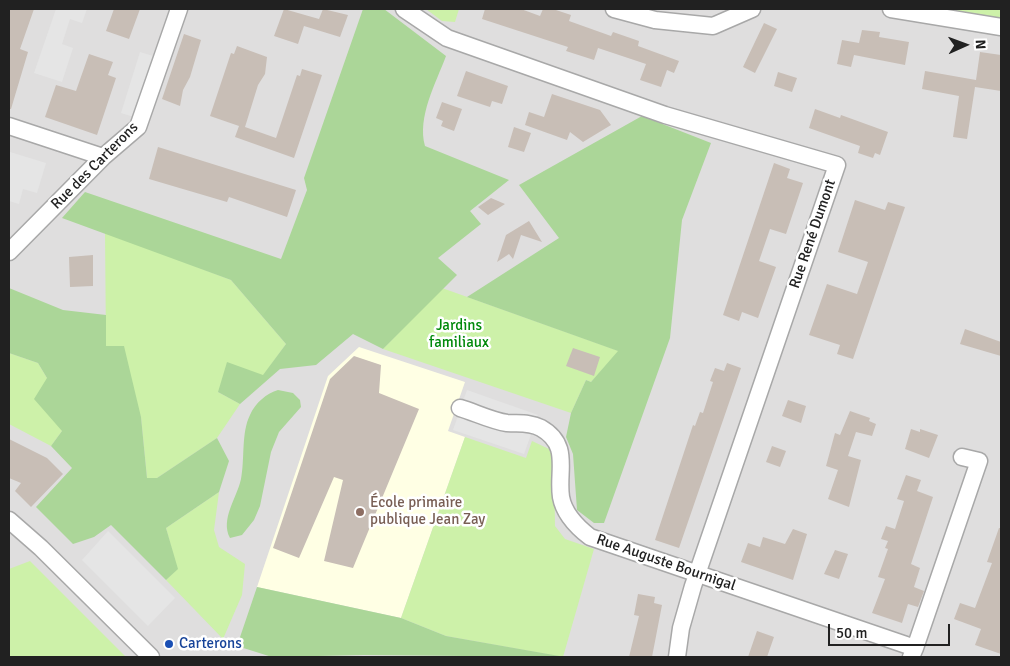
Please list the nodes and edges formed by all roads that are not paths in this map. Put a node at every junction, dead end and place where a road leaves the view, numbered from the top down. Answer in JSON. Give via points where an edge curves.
{"nodes":[{"id":1,"x":179,"y":9,"type":"edge"},
{"id":2,"x":404,"y":9,"type":"edge"},
{"id":3,"x":614,"y":9,"type":"edge"},
{"id":4,"x":752,"y":9,"type":"edge"},
{"id":5,"x":891,"y":9,"type":"edge"},
{"id":6,"x":1001,"y":26,"type":"edge"},
{"id":7,"x":9,"y":126,"type":"edge"},
{"id":8,"x":103,"y":157,"type":"junction"},
{"id":9,"x":9,"y":252,"type":"edge"},
{"id":10,"x":460,"y":408,"type":"dead end"},
{"id":11,"x":962,"y":458,"type":"dead end"},
{"id":12,"x":9,"y":520,"type":"edge"},
{"id":13,"x":698,"y":573,"type":"junction"},
{"id":14,"x":913,"y":653,"type":"edge"},
{"id":15,"x":151,"y":657,"type":"edge"},
{"id":16,"x":677,"y":657,"type":"edge"}],
"edges":[{"from":1,"to":8,"type":"street","name":"Rue des Carterons","via":[[138,127]]},
{"from":2,"to":13,"type":"street","name":"Rue René Dumont","via":[[447,38],[665,115],[837,165]]},
{"from":3,"to":4,"type":"street","via":[[655,20],[713,26]]},
{"from":5,"to":6,"type":"street"},
{"from":7,"to":8,"type":"street"},
{"from":8,"to":9,"type":"street","name":"Rue des Carterons"},
{"from":10,"to":13,"type":"street","name":"Rue Auguste Bournigal","via":[[506,423],[523,422],[543,429],[557,444],[562,459],[561,497],[569,516],[590,537]]},
{"from":11,"to":14,"type":"street","name":"Rue Auguste Bournigal","via":[[979,461]]},
{"from":12,"to":15,"type":"street"},
{"from":13,"to":14,"type":"street","name":"Rue Auguste Bournigal"},
{"from":13,"to":16,"type":"street","name":"Rue René Dumont","via":[[681,628]]}]}
